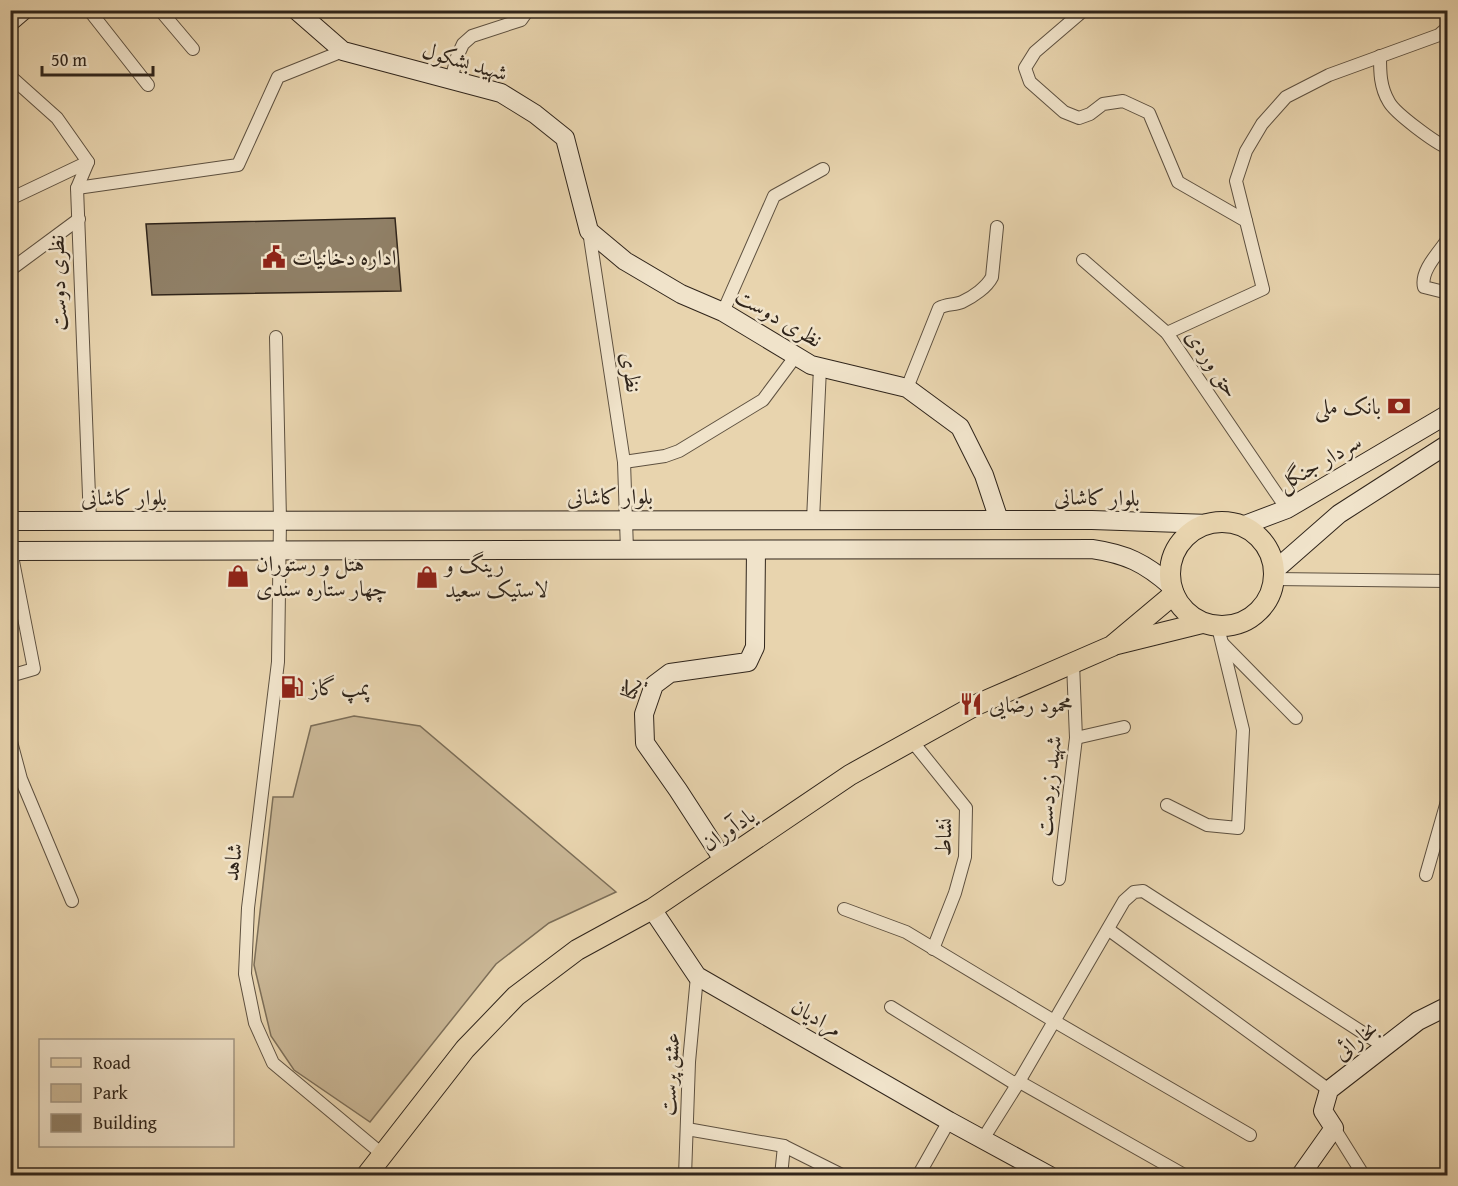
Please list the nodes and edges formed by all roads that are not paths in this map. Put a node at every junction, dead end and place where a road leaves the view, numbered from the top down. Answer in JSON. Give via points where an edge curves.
{"nodes":[{"id":1,"x":24,"y":10,"type":"edge"},
{"id":2,"x":89,"y":10,"type":"edge"},
{"id":3,"x":160,"y":10,"type":"edge"},
{"id":4,"x":296,"y":10,"type":"edge"},
{"id":5,"x":528,"y":10,"type":"edge"},
{"id":6,"x":1084,"y":10,"type":"edge"},
{"id":7,"x":10,"y":22,"type":"edge"},
{"id":8,"x":1448,"y":27,"type":"edge"},
{"id":9,"x":193,"y":49,"type":"dead end"},
{"id":10,"x":343,"y":51,"type":"junction"},
{"id":11,"x":1380,"y":56,"type":"junction"},
{"id":12,"x":10,"y":76,"type":"edge"},
{"id":13,"x":451,"y":80,"type":"junction"},
{"id":14,"x":148,"y":85,"type":"dead end"},
{"id":15,"x":1448,"y":148,"type":"edge"},
{"id":16,"x":88,"y":162,"type":"junction"},
{"id":17,"x":823,"y":169,"type":"dead end"},
{"id":18,"x":77,"y":188,"type":"junction"},
{"id":19,"x":10,"y":199,"type":"edge"},
{"id":20,"x":78,"y":219,"type":"junction"},
{"id":21,"x":1246,"y":222,"type":"junction"},
{"id":22,"x":997,"y":227,"type":"dead end"},
{"id":23,"x":589,"y":231,"type":"junction"},
{"id":24,"x":1448,"y":239,"type":"edge"},
{"id":25,"x":1083,"y":260,"type":"dead end"},
{"id":26,"x":10,"y":270,"type":"edge"},
{"id":27,"x":1448,"y":293,"type":"edge"},
{"id":28,"x":723,"y":312,"type":"junction"},
{"id":29,"x":1167,"y":333,"type":"junction"},
{"id":30,"x":276,"y":337,"type":"dead end"},
{"id":31,"x":795,"y":357,"type":"junction"},
{"id":32,"x":820,"y":368,"type":"junction"},
{"id":33,"x":907,"y":388,"type":"junction"},
{"id":34,"x":1448,"y":414,"type":"edge"},
{"id":35,"x":1448,"y":444,"type":"edge"},
{"id":36,"x":624,"y":462,"type":"junction"},
{"id":37,"x":1287,"y":509,"type":"junction"},
{"id":38,"x":90,"y":520,"type":"junction"},
{"id":39,"x":280,"y":520,"type":"junction"},
{"id":40,"x":627,"y":520,"type":"junction"},
{"id":41,"x":813,"y":520,"type":"junction"},
{"id":42,"x":999,"y":520,"type":"junction"},
{"id":43,"x":10,"y":521,"type":"edge"},
{"id":44,"x":33,"y":521,"type":"junction"},
{"id":45,"x":1210,"y":524,"type":"junction"},
{"id":46,"x":1242,"y":526,"type":"junction"},
{"id":47,"x":33,"y":550,"type":"junction"},
{"id":48,"x":280,"y":550,"type":"junction"},
{"id":49,"x":627,"y":550,"type":"junction"},
{"id":50,"x":756,"y":550,"type":"junction"},
{"id":51,"x":11,"y":551,"type":"edge"},
{"id":52,"x":1274,"y":575,"type":"junction"},
{"id":53,"x":1448,"y":581,"type":"edge"},
{"id":54,"x":1172,"y":590,"type":"junction"},
{"id":55,"x":1214,"y":631,"type":"junction"},
{"id":56,"x":1112,"y":646,"type":"junction"},
{"id":57,"x":1073,"y":663,"type":"junction"},
{"id":58,"x":10,"y":676,"type":"edge"},
{"id":59,"x":1296,"y":718,"type":"dead end"},
{"id":60,"x":1124,"y":727,"type":"dead end"},
{"id":61,"x":10,"y":738,"type":"edge"},
{"id":62,"x":1076,"y":738,"type":"junction"},
{"id":63,"x":912,"y":741,"type":"junction"},
{"id":64,"x":1448,"y":798,"type":"edge"},
{"id":65,"x":1167,"y":805,"type":"dead end"},
{"id":66,"x":724,"y":861,"type":"junction"},
{"id":67,"x":1426,"y":876,"type":"dead end"},
{"id":68,"x":1059,"y":879,"type":"dead end"},
{"id":69,"x":72,"y":901,"type":"dead end"},
{"id":70,"x":652,"y":909,"type":"junction"},
{"id":71,"x":844,"y":909,"type":"dead end"},
{"id":72,"x":1108,"y":930,"type":"junction"},
{"id":73,"x":933,"y":949,"type":"junction"},
{"id":74,"x":697,"y":976,"type":"junction"},
{"id":75,"x":1448,"y":1006,"type":"edge"},
{"id":76,"x":891,"y":1007,"type":"dead end"},
{"id":77,"x":1054,"y":1021,"type":"junction"},
{"id":78,"x":1385,"y":1047,"type":"junction"},
{"id":79,"x":1017,"y":1083,"type":"junction"},
{"id":80,"x":1329,"y":1090,"type":"junction"},
{"id":81,"x":949,"y":1121,"type":"junction"},
{"id":82,"x":1334,"y":1128,"type":"junction"},
{"id":83,"x":687,"y":1129,"type":"junction"},
{"id":84,"x":1250,"y":1135,"type":"dead end"},
{"id":85,"x":982,"y":1139,"type":"junction"},
{"id":86,"x":784,"y":1146,"type":"junction"},
{"id":87,"x":382,"y":1154,"type":"junction"},
{"id":88,"x":366,"y":1176,"type":"edge"},
{"id":89,"x":685,"y":1176,"type":"edge"},
{"id":90,"x":781,"y":1176,"type":"edge"},
{"id":91,"x":844,"y":1176,"type":"edge"},
{"id":92,"x":918,"y":1176,"type":"edge"},
{"id":93,"x":1050,"y":1176,"type":"edge"},
{"id":94,"x":1186,"y":1176,"type":"edge"},
{"id":95,"x":1300,"y":1176,"type":"edge"},
{"id":96,"x":1364,"y":1176,"type":"edge"}],
"edges":[{"from":1,"to":7,"type":"main road"},
{"from":2,"to":14,"type":"street"},
{"from":3,"to":9,"type":"street"},
{"from":4,"to":10,"type":"main road","name":"شهید بشکول"},
{"from":5,"to":13,"type":"street","via":[[521,20],[472,36],[463,44]]},
{"from":6,"to":21,"type":"street","via":[[1035,52],[1025,68],[1030,82],[1064,112],[1079,118],[1103,104],[1123,101],[1149,113],[1178,182]]},
{"from":8,"to":11,"type":"street","via":[[1439,35]]},
{"from":10,"to":13,"type":"main road","name":"شهید بشکول"},
{"from":10,"to":18,"type":"street","via":[[278,77],[238,165]]},
{"from":11,"to":15,"type":"street","via":[[1380,81],[1389,103],[1437,144]]},
{"from":11,"to":21,"type":"street","via":[[1286,97],[1262,124],[1246,151],[1236,182]]},
{"from":12,"to":16,"type":"street","via":[[57,118]]},
{"from":13,"to":23,"type":"main road","name":"شهید بشکول","via":[[501,93],[565,138]]},
{"from":16,"to":18,"type":"street","name":"نظری دوست"},
{"from":16,"to":19,"type":"street"},
{"from":17,"to":28,"type":"street","via":[[774,196]]},
{"from":18,"to":20,"type":"street","name":"نظری دوست"},
{"from":20,"to":26,"type":"street"},
{"from":20,"to":38,"type":"street","name":"نظری دوست"},
{"from":21,"to":29,"type":"street","via":[[1263,289]]},
{"from":22,"to":33,"type":"street","via":[[989,284],[962,302],[939,308]]},
{"from":23,"to":28,"type":"main road","name":"نظری دوست","via":[[625,261],[681,294]]},
{"from":23,"to":36,"type":"street","name":"نظری"},
{"from":24,"to":27,"type":"street","via":[[1423,280],[1424,287]]},
{"from":25,"to":29,"type":"street","name":"حق وردی"},
{"from":28,"to":31,"type":"main road","name":"نظری دوست"},
{"from":29,"to":37,"type":"street","name":"حق وردی"},
{"from":30,"to":39,"type":"street","name":"شاهد"},
{"from":31,"to":32,"type":"main road","name":"نظری دوست"},
{"from":31,"to":36,"type":"street","via":[[764,400],[679,451]]},
{"from":32,"to":33,"type":"main road","name":"نظری دوست"},
{"from":32,"to":41,"type":"street"},
{"from":33,"to":42,"type":"main road","name":"نظری دوست","via":[[960,427],[984,475]]},
{"from":34,"to":37,"type":"main road","name":"سردار جنگل"},
{"from":35,"to":52,"type":"main road","via":[[1339,514]]},
{"from":36,"to":40,"type":"street","name":"نظری"},
{"from":37,"to":46,"type":"main road","name":"سردار جنگل"},
{"from":38,"to":39,"type":"main road","name":"بلوار کاشانی"},
{"from":38,"to":44,"type":"main road","name":"بلوار کاشانی"},
{"from":39,"to":40,"type":"main road","name":"بلوار کاشانی"},
{"from":39,"to":48,"type":"street","name":"شاهد"},
{"from":40,"to":41,"type":"main road","name":"بلوار کاشانی"},
{"from":40,"to":49,"type":"street","name":"نظری"},
{"from":41,"to":42,"type":"main road","name":"بلوار کاشانی"},
{"from":42,"to":45,"type":"main road","name":"بلوار کاشانی"},
{"from":43,"to":44,"type":"main road","name":"بلوار کاشانی"},
{"from":44,"to":47,"type":"main road"},
{"from":45,"to":46,"type":"main road"},
{"from":45,"to":54,"type":"main road","via":[[1182,540],[1173,554]]},
{"from":46,"to":52,"type":"main road","via":[[1267,548]]},
{"from":47,"to":48,"type":"main road"},
{"from":47,"to":51,"type":"main road"},
{"from":48,"to":49,"type":"main road"},
{"from":48,"to":87,"type":"street","name":"شاهد","via":[[278,662],[248,908],[245,974],[255,1023],[273,1063]]},
{"from":49,"to":50,"type":"main road"},
{"from":50,"to":54,"type":"main road","via":[[1092,549],[1135,560],[1155,572]]},
{"from":50,"to":66,"type":"main road","name":"یکتا","via":[[755,647],[748,662],[670,673],[654,685],[644,714],[645,743]]},
{"from":51,"to":58,"type":"street","via":[[34,669]]},
{"from":52,"to":53,"type":"street"},
{"from":52,"to":55,"type":"main road","via":[[1262,609],[1234,626]]},
{"from":54,"to":55,"type":"main road","via":[[1188,614]]},
{"from":54,"to":56,"type":"main road","name":"یادآوران"},
{"from":55,"to":56,"type":"main road"},
{"from":55,"to":59,"type":"street"},
{"from":55,"to":65,"type":"street","via":[[1243,730],[1239,828],[1207,825]]},
{"from":56,"to":57,"type":"main road","name":"یادآوران"},
{"from":57,"to":62,"type":"street","name":"شهید زبردست"},
{"from":57,"to":63,"type":"main road","name":"یادآوران","via":[[976,705]]},
{"from":60,"to":62,"type":"street"},
{"from":61,"to":69,"type":"street","via":[[21,779]]},
{"from":62,"to":68,"type":"street","name":"شهید زبردست"},
{"from":63,"to":66,"type":"main road","name":"یادآوران","via":[[850,776]]},
{"from":63,"to":73,"type":"street","name":"نشاط","via":[[966,808],[964,857],[956,893]]},
{"from":64,"to":67,"type":"street"},
{"from":66,"to":70,"type":"main road","name":"یادآوران"},
{"from":70,"to":74,"type":"main road","name":"مرادیان"},
{"from":70,"to":87,"type":"main road","name":"یادآوران","via":[[577,950],[516,996],[465,1049]]},
{"from":71,"to":73,"type":"street","via":[[906,932]]},
{"from":72,"to":77,"type":"street"},
{"from":72,"to":78,"type":"street","via":[[1124,901],[1134,892],[1143,891]]},
{"from":72,"to":80,"type":"street"},
{"from":73,"to":77,"type":"street"},
{"from":74,"to":81,"type":"main road","name":"مرادیان"},
{"from":74,"to":83,"type":"street","name":"عشق پرست"},
{"from":75,"to":78,"type":"main road","name":"بخارائی","via":[[1418,1021]]},
{"from":76,"to":79,"type":"street"},
{"from":77,"to":79,"type":"street"},
{"from":77,"to":84,"type":"street"},
{"from":78,"to":80,"type":"main road","name":"بخارائی"},
{"from":79,"to":85,"type":"street"},
{"from":79,"to":94,"type":"street"},
{"from":80,"to":82,"type":"main road","name":"بخارائی","via":[[1323,1111]]},
{"from":81,"to":85,"type":"main road","name":"مرادیان"},
{"from":81,"to":92,"type":"street"},
{"from":82,"to":95,"type":"main road"},
{"from":82,"to":96,"type":"street"},
{"from":83,"to":86,"type":"street"},
{"from":83,"to":89,"type":"street","name":"عشق پرست"},
{"from":85,"to":93,"type":"main road","name":"مرادیان"},
{"from":86,"to":90,"type":"street"},
{"from":86,"to":91,"type":"street"},
{"from":87,"to":88,"type":"main road","name":"یادآوران"}]}
